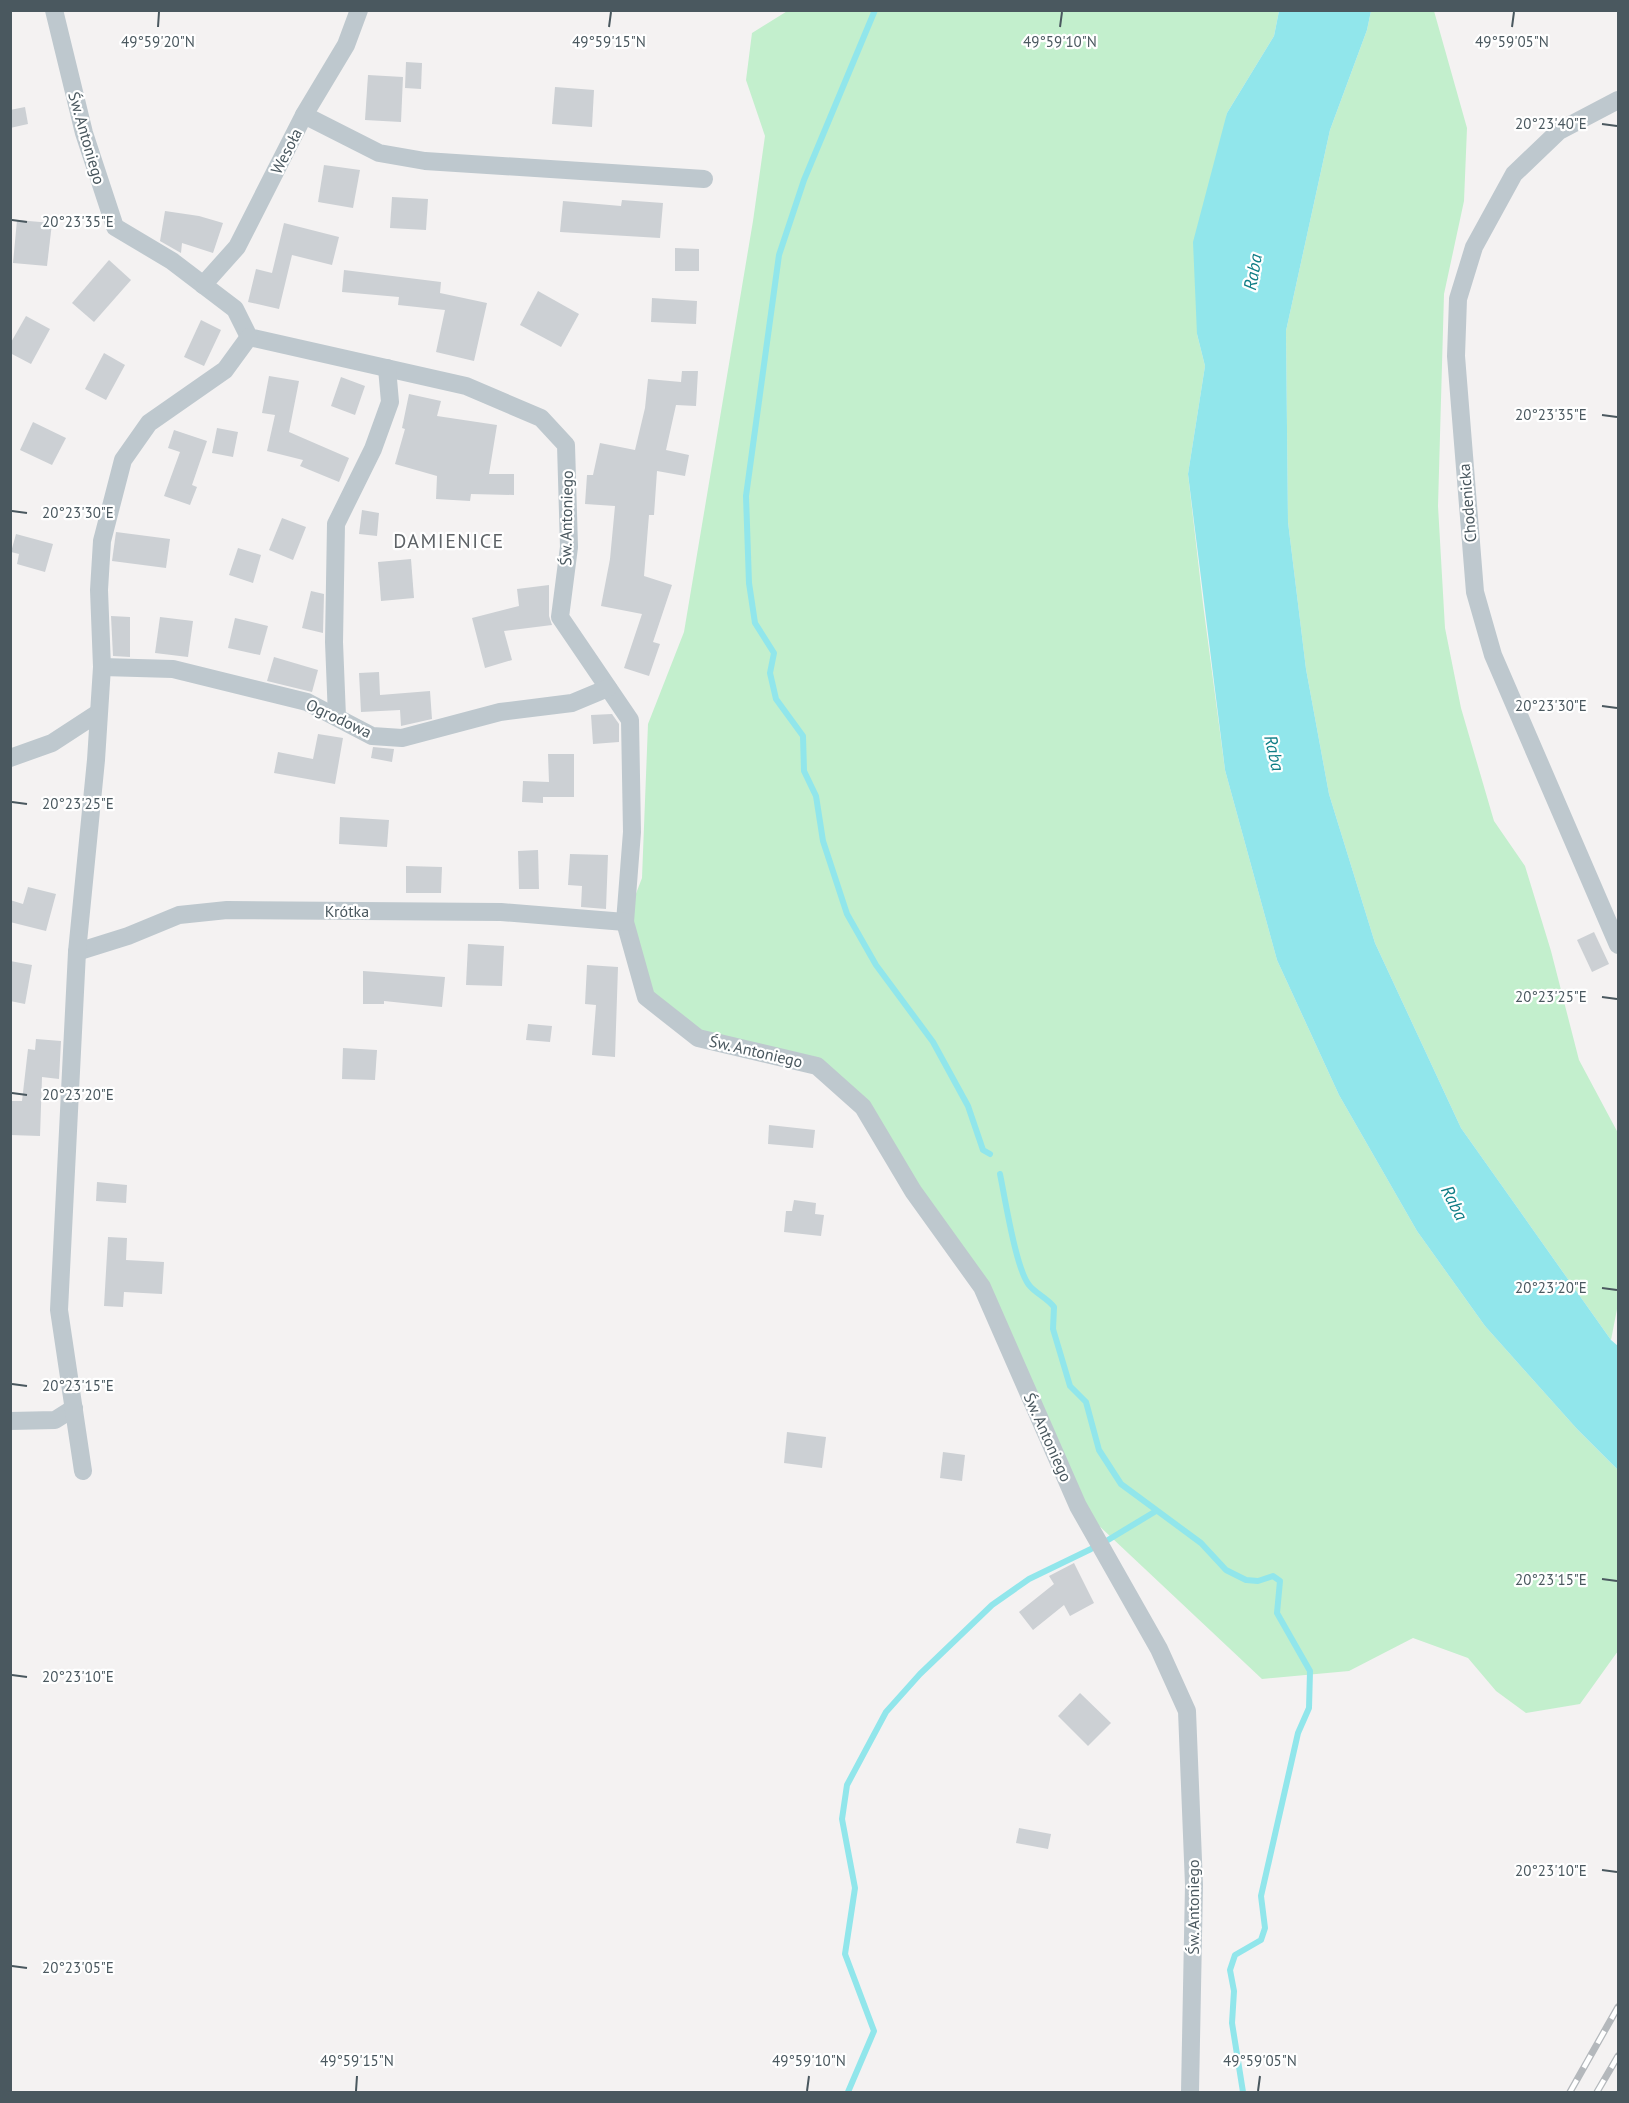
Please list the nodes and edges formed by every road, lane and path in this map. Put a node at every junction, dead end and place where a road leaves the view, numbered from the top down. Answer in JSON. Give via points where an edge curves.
{"nodes":[{"id":1,"x":54,"y":10,"type":"edge"},
{"id":2,"x":359,"y":10,"type":"edge"},
{"id":3,"x":1618,"y":100,"type":"edge"},
{"id":4,"x":304,"y":115,"type":"junction"},
{"id":5,"x":704,"y":179,"type":"dead end"},
{"id":6,"x":203,"y":285,"type":"junction"},
{"id":7,"x":249,"y":336,"type":"junction"},
{"id":8,"x":387,"y":368,"type":"junction"},
{"id":9,"x":102,"y":667,"type":"junction"},
{"id":10,"x":608,"y":688,"type":"junction"},
{"id":11,"x":98,"y":713,"type":"junction"},
{"id":12,"x":337,"y":717,"type":"junction"},
{"id":13,"x":10,"y":758,"type":"edge"},
{"id":14,"x":625,"y":922,"type":"junction"},
{"id":15,"x":1618,"y":945,"type":"edge"},
{"id":16,"x":76,"y":952,"type":"junction"},
{"id":17,"x":74,"y":1408,"type":"junction"},
{"id":18,"x":10,"y":1421,"type":"edge"},
{"id":19,"x":83,"y":1471,"type":"dead end"},
{"id":20,"x":1190,"y":2092,"type":"edge"}],
"edges":[{"from":1,"to":6,"type":"street","name":"Św. Antoniego","via":[[84,133],[115,227]]},
{"from":2,"to":4,"type":"street","name":"Wesoła","via":[[346,45]]},
{"from":3,"to":15,"type":"street","name":"Chodenicka","via":[[1559,131],[1514,174],[1474,247],[1458,299],[1456,356],[1475,592],[1493,655]]},
{"from":4,"to":5,"type":"street","via":[[379,153],[425,161]]},
{"from":4,"to":6,"type":"street","name":"Wesoła","via":[[237,247]]},
{"from":6,"to":7,"type":"street","name":"Św. Antoniego","via":[[235,309]]},
{"from":7,"to":8,"type":"street","name":"Św. Antoniego"},
{"from":7,"to":9,"type":"street","via":[[225,370],[149,423],[123,460],[102,541]]},
{"from":8,"to":10,"type":"street","name":"Św. Antoniego","via":[[466,386],[541,418],[566,445],[569,547],[560,617]]},
{"from":8,"to":12,"type":"street","via":[[390,402],[373,449],[336,524]]},
{"from":9,"to":11,"type":"street"},
{"from":9,"to":12,"type":"street","name":"Ogrodowa","via":[[173,669],[307,702]]},
{"from":10,"to":12,"type":"street","name":"Ogrodowa","via":[[572,703],[500,712],[402,738],[372,736]]},
{"from":10,"to":14,"type":"street","name":"Św. Antoniego","via":[[630,720],[632,832]]},
{"from":11,"to":13,"type":"street","via":[[52,743]]},
{"from":11,"to":16,"type":"street"},
{"from":14,"to":16,"type":"street","name":"Krótka","via":[[501,912],[227,910],[179,915]]},
{"from":14,"to":20,"type":"street","name":"Św. Antoniego","via":[[645,998],[698,1038],[817,1066],[863,1107],[913,1191],[982,1287],[1078,1506],[1159,1648],[1187,1711],[1194,1885]]},
{"from":16,"to":17,"type":"street","via":[[59,1310]]},
{"from":17,"to":18,"type":"street","via":[[56,1420]]},
{"from":17,"to":19,"type":"street"}]}
